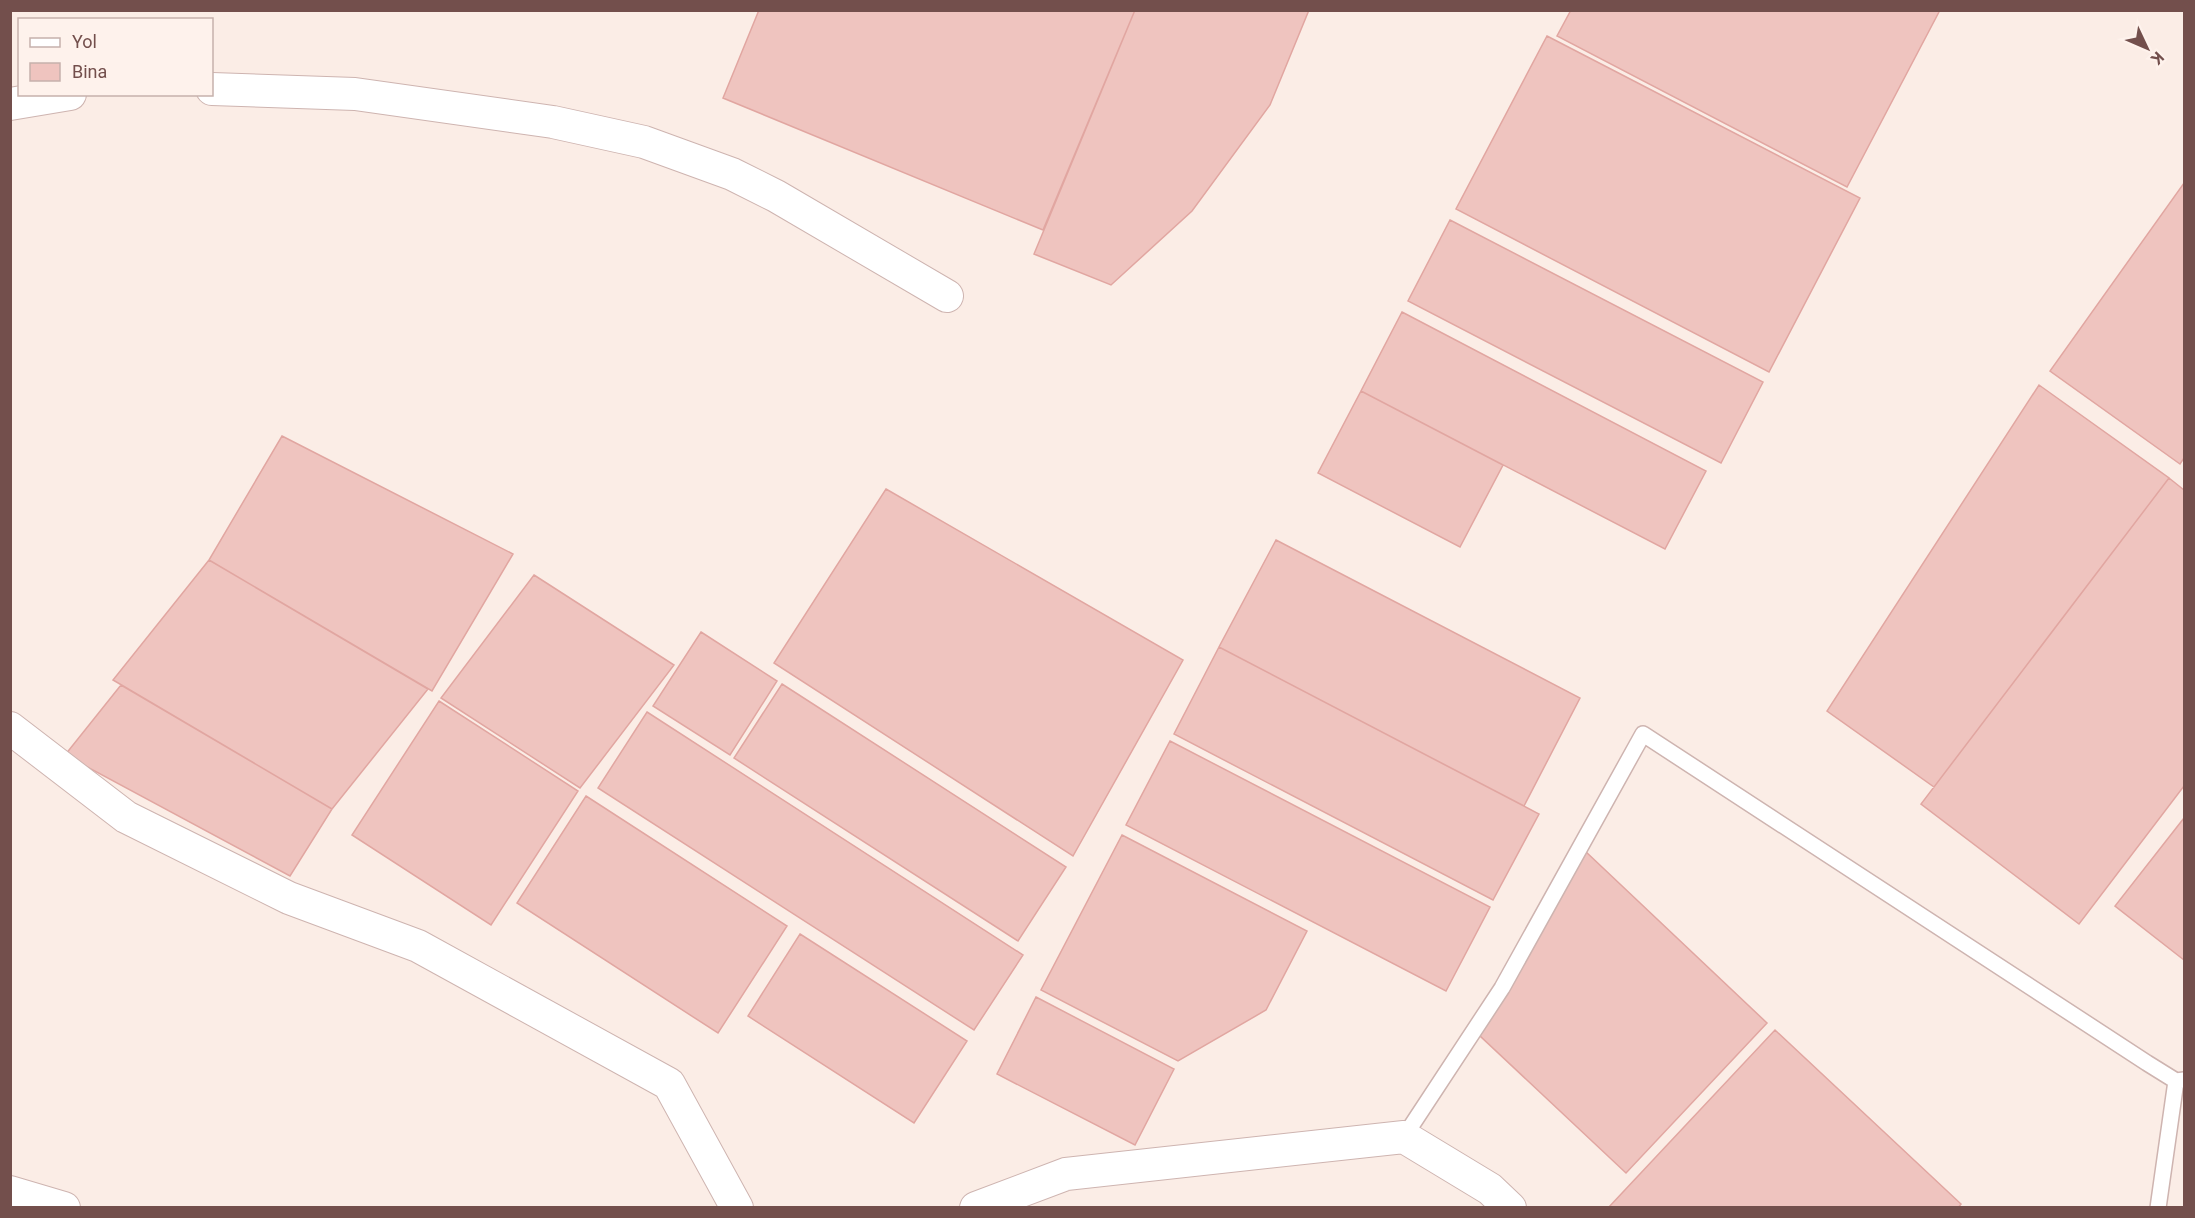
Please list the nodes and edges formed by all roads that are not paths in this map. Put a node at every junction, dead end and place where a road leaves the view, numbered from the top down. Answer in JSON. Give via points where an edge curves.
{"nodes":[{"id":1,"x":213,"y":89,"type":"edge"},
{"id":2,"x":58,"y":96,"type":"edge"},
{"id":3,"x":10,"y":104,"type":"edge"},
{"id":4,"x":947,"y":296,"type":"dead end"},
{"id":5,"x":10,"y":728,"type":"edge"},
{"id":6,"x":2180,"y":1080,"type":"edge"},
{"id":7,"x":1404,"y":1137,"type":"junction"},
{"id":8,"x":10,"y":1192,"type":"edge"},
{"id":9,"x":64,"y":1208,"type":"edge"},
{"id":10,"x":737,"y":1208,"type":"edge"},
{"id":11,"x":976,"y":1208,"type":"edge"},
{"id":12,"x":1510,"y":1208,"type":"edge"},
{"id":13,"x":2158,"y":1208,"type":"edge"}],
"edges":[{"from":1,"to":4,"type":"street","via":[[355,94],[554,122],[644,142],[732,174],[776,196]]},
{"from":2,"to":3,"type":"street"},
{"from":5,"to":10,"type":"street","via":[[126,817],[289,898],[418,946],[669,1084]]},
{"from":6,"to":7,"type":"lane","via":[[1643,734],[1502,988]]},
{"from":6,"to":13,"type":"lane"},
{"from":7,"to":11,"type":"street","via":[[1066,1174]]},
{"from":7,"to":12,"type":"street","via":[[1490,1189]]},
{"from":8,"to":9,"type":"street"}]}
